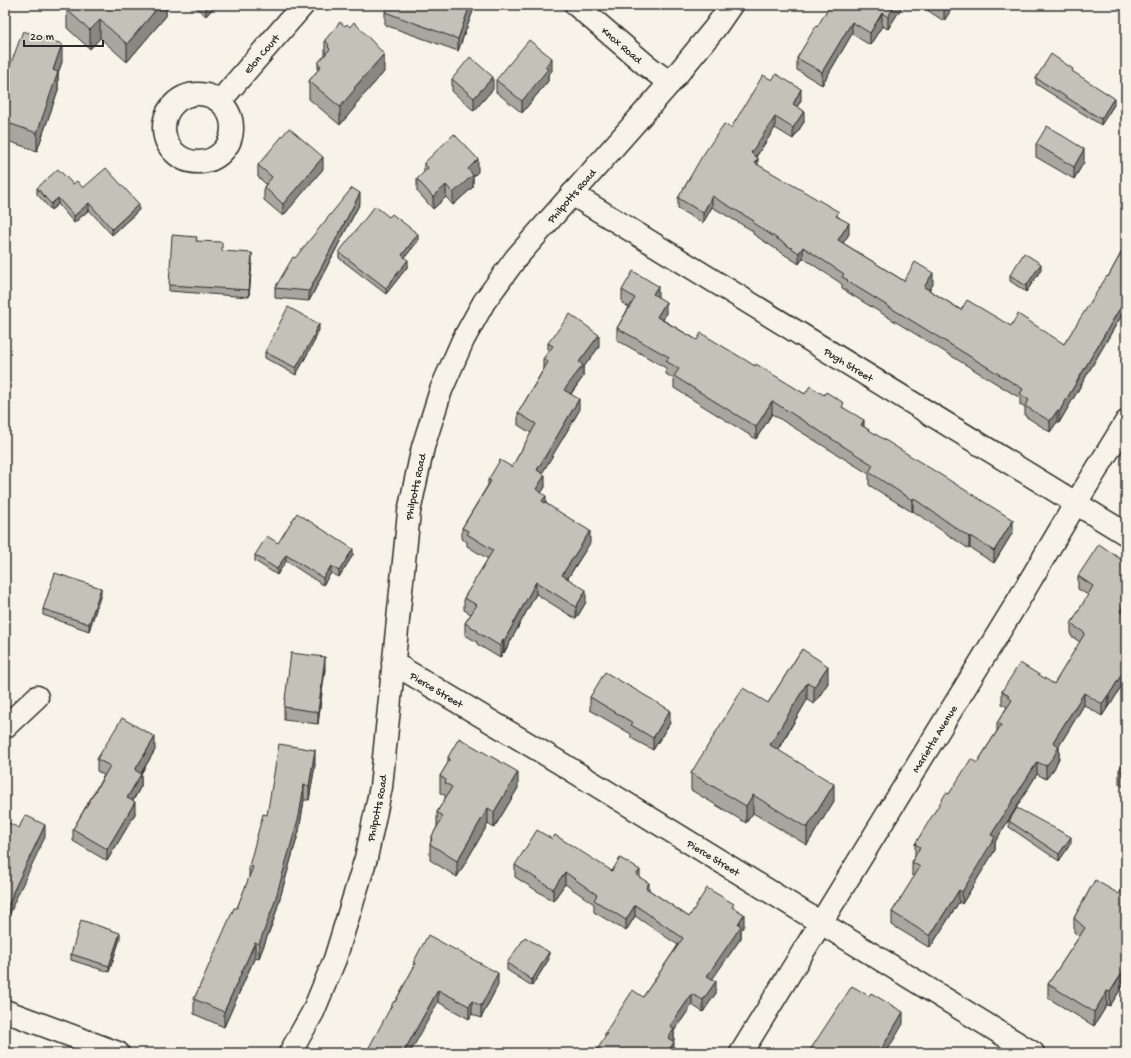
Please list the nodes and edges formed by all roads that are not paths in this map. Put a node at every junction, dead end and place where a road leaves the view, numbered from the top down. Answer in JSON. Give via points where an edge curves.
{"nodes":[{"id":1,"x":303,"y":5,"type":"edge"},
{"id":2,"x":576,"y":5,"type":"edge"},
{"id":3,"x":731,"y":5,"type":"edge"},
{"id":4,"x":670,"y":83,"type":"junction"},
{"id":5,"x":220,"y":101,"type":"dead end"},
{"id":6,"x":572,"y":194,"type":"junction"},
{"id":7,"x":1126,"y":422,"type":"edge"},
{"id":8,"x":1076,"y":503,"type":"junction"},
{"id":9,"x":1126,"y":534,"type":"edge"},
{"id":10,"x":393,"y":663,"type":"junction"},
{"id":11,"x":37,"y":697,"type":"dead end"},
{"id":12,"x":5,"y":727,"type":"edge"},
{"id":13,"x":820,"y":923,"type":"junction"},
{"id":14,"x":5,"y":1011,"type":"edge"},
{"id":15,"x":118,"y":1053,"type":"edge"},
{"id":16,"x":290,"y":1053,"type":"edge"},
{"id":17,"x":741,"y":1053,"type":"edge"},
{"id":18,"x":1033,"y":1053,"type":"edge"}],
"edges":[{"from":1,"to":5,"type":"street","name":"Elon Court"},
{"from":2,"to":4,"type":"street","name":"Knox Road"},
{"from":3,"to":4,"type":"street","name":"Philpotts Road"},
{"from":4,"to":6,"type":"street","name":"Philpotts Road"},
{"from":6,"to":8,"type":"street","name":"Pugh Street"},
{"from":6,"to":10,"type":"street","name":"Philpotts Road","via":[[516,258],[484,302],[463,340],[441,390],[423,447],[409,512]]},
{"from":7,"to":8,"type":"street","name":"Marietta Avenue"},
{"from":8,"to":9,"type":"street","name":"Pugh Street"},
{"from":8,"to":13,"type":"street","name":"Marietta Avenue"},
{"from":10,"to":13,"type":"street","name":"Pierce Street"},
{"from":10,"to":16,"type":"street","name":"Philpotts Road","via":[[381,788],[366,858],[335,959],[313,1012]]},
{"from":11,"to":12,"type":"street"},
{"from":13,"to":17,"type":"street","name":"Marietta Avenue"},
{"from":13,"to":18,"type":"street","name":"Pierce Street"},
{"from":14,"to":15,"type":"street"}]}
